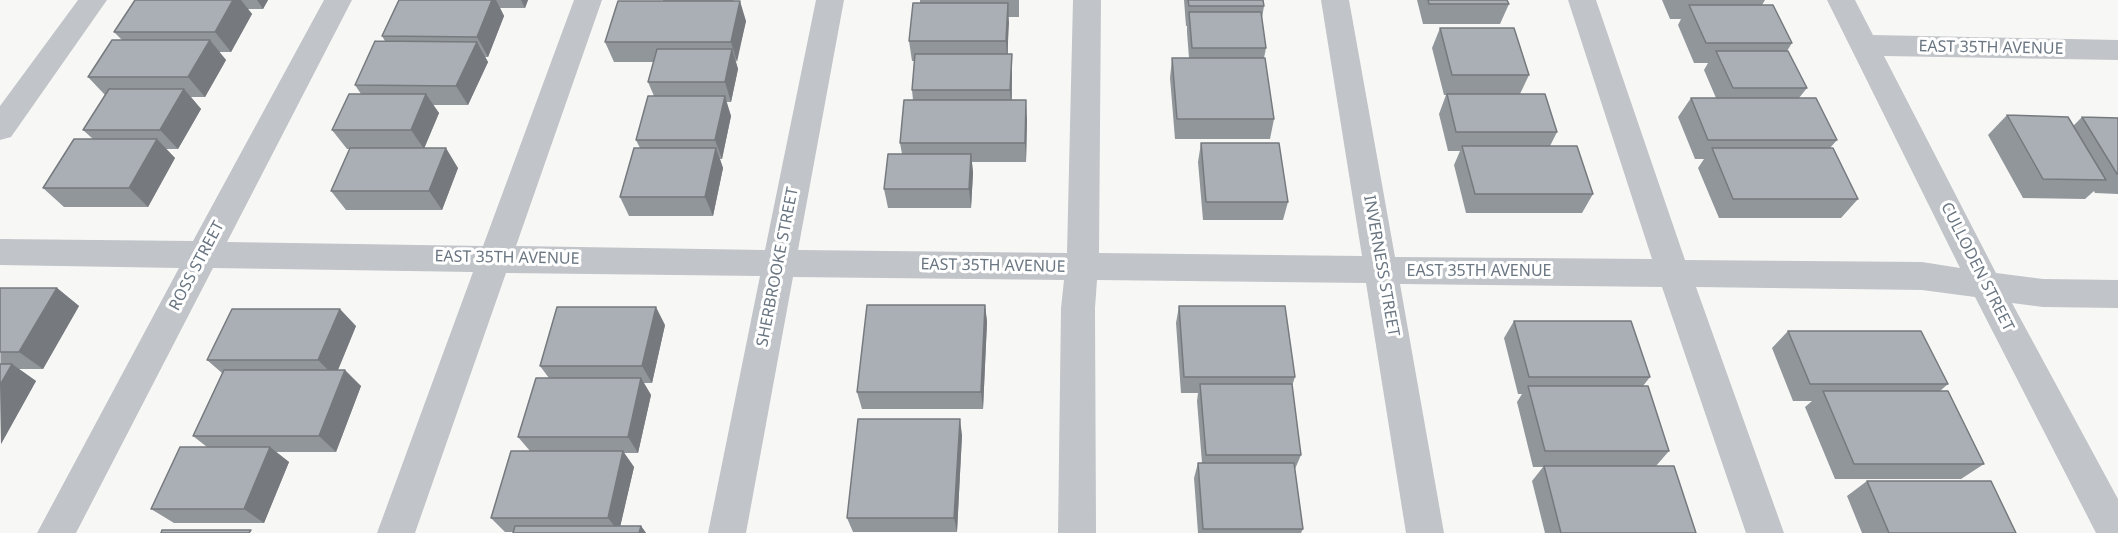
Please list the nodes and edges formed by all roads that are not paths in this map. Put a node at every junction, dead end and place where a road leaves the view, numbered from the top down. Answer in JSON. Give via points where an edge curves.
{"nodes":[{"id":1,"x":93,"y":0,"type":"edge"},
{"id":2,"x":339,"y":0,"type":"edge"},
{"id":3,"x":588,"y":0,"type":"edge"},
{"id":4,"x":830,"y":0,"type":"edge"},
{"id":5,"x":1087,"y":0,"type":"edge"},
{"id":6,"x":1335,"y":0,"type":"edge"},
{"id":7,"x":1582,"y":0,"type":"edge"},
{"id":8,"x":1841,"y":0,"type":"edge"},
{"id":9,"x":1865,"y":45,"type":"junction"},
{"id":10,"x":2118,"y":50,"type":"edge"},
{"id":11,"x":0,"y":129,"type":"edge"},
{"id":12,"x":0,"y":252,"type":"edge"},
{"id":13,"x":202,"y":255,"type":"junction"},
{"id":14,"x":493,"y":258,"type":"junction"},
{"id":15,"x":779,"y":264,"type":"junction"},
{"id":16,"x":1082,"y":267,"type":"junction"},
{"id":17,"x":1381,"y":270,"type":"junction"},
{"id":18,"x":1674,"y":272,"type":"junction"},
{"id":19,"x":1985,"y":284,"type":"junction"},
{"id":20,"x":2118,"y":294,"type":"edge"},
{"id":21,"x":56,"y":533,"type":"edge"},
{"id":22,"x":396,"y":533,"type":"edge"},
{"id":23,"x":727,"y":533,"type":"edge"},
{"id":24,"x":1077,"y":533,"type":"edge"},
{"id":25,"x":1425,"y":533,"type":"edge"},
{"id":26,"x":1765,"y":533,"type":"edge"},
{"id":27,"x":2116,"y":533,"type":"edge"}],
"edges":[{"from":1,"to":11,"type":"street"},
{"from":2,"to":13,"type":"street","name":"ROSS STREET"},
{"from":3,"to":14,"type":"street"},
{"from":4,"to":15,"type":"street","name":"SHERBROOKE STREET"},
{"from":5,"to":16,"type":"street"},
{"from":6,"to":17,"type":"street","name":"INVERNESS STREET"},
{"from":7,"to":18,"type":"street"},
{"from":8,"to":9,"type":"street","name":"CULLODEN STREET"},
{"from":9,"to":10,"type":"street","name":"EAST 35TH AVENUE"},
{"from":9,"to":19,"type":"street","name":"CULLODEN STREET"},
{"from":12,"to":13,"type":"street","name":"EAST 35TH AVENUE"},
{"from":13,"to":14,"type":"street","name":"EAST 35TH AVENUE"},
{"from":13,"to":21,"type":"street","name":"ROSS STREET"},
{"from":14,"to":15,"type":"street","name":"EAST 35TH AVENUE"},
{"from":14,"to":22,"type":"street"},
{"from":15,"to":16,"type":"street","name":"EAST 35TH AVENUE"},
{"from":15,"to":23,"type":"street","name":"SHERBROOKE STREET"},
{"from":16,"to":17,"type":"street","name":"EAST 35TH AVENUE"},
{"from":16,"to":24,"type":"street","via":[[1078,308]]},
{"from":17,"to":18,"type":"street","name":"EAST 35TH AVENUE"},
{"from":17,"to":25,"type":"street","name":"INVERNESS STREET"},
{"from":18,"to":19,"type":"street","name":"EAST 35TH AVENUE","via":[[1922,276]]},
{"from":18,"to":26,"type":"street"},
{"from":19,"to":20,"type":"street","name":"EAST 35TH AVENUE","via":[[2043,292]]},
{"from":19,"to":27,"type":"street","name":"CULLODEN STREET"}]}
